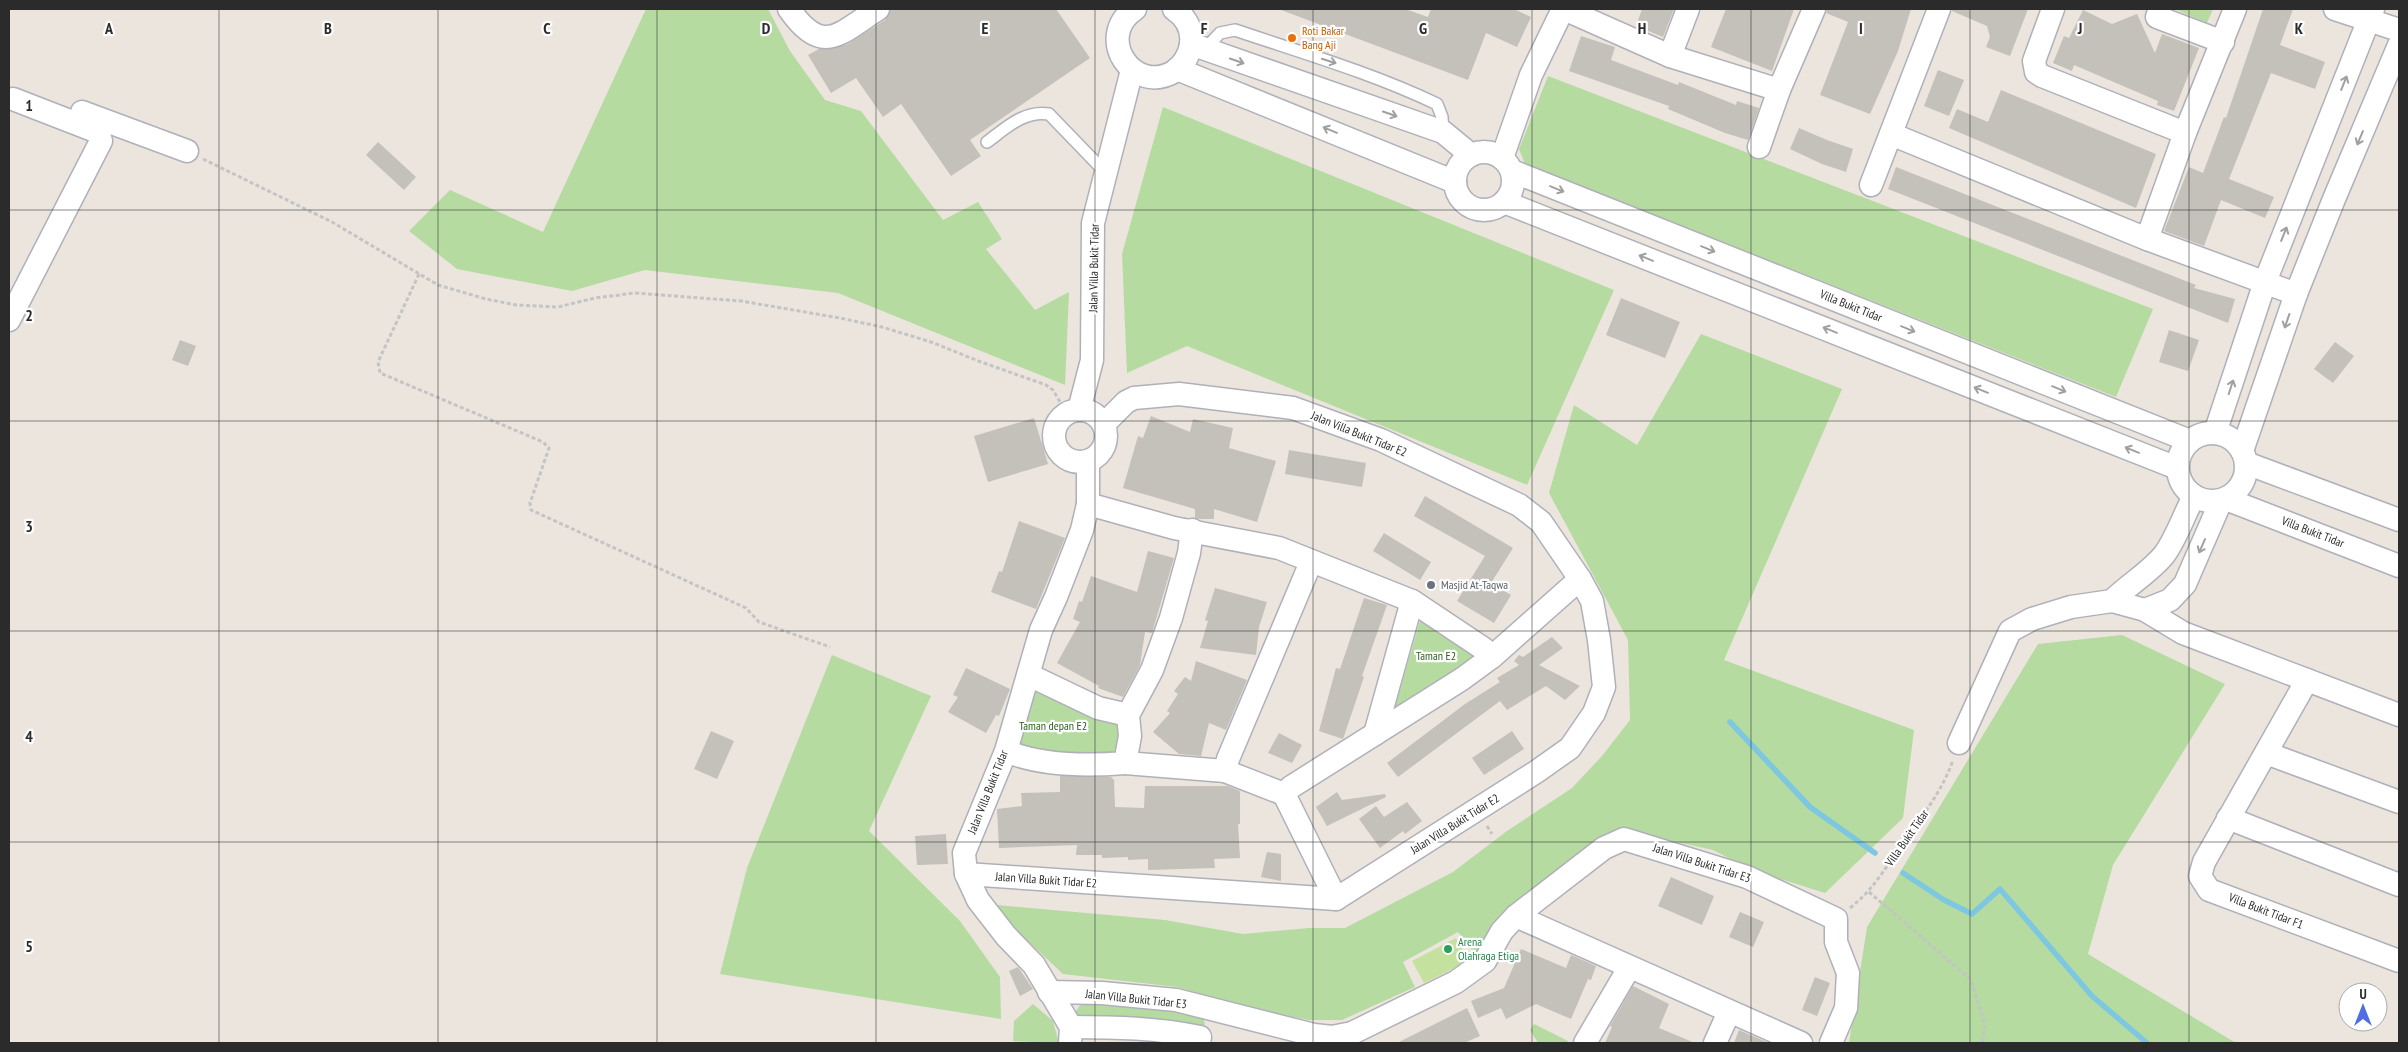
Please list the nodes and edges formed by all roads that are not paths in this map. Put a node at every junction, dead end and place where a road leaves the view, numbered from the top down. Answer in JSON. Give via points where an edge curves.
{"nodes":[{"id":1,"x":790,"y":9,"type":"edge"},
{"id":2,"x":878,"y":9,"type":"edge"},
{"id":3,"x":1174,"y":9,"type":"edge"},
{"id":4,"x":1563,"y":9,"type":"edge"},
{"id":5,"x":1688,"y":9,"type":"edge"},
{"id":6,"x":1814,"y":9,"type":"edge"},
{"id":7,"x":1939,"y":9,"type":"edge"},
{"id":8,"x":2053,"y":9,"type":"edge"},
{"id":9,"x":2160,"y":9,"type":"edge"},
{"id":10,"x":2235,"y":9,"type":"edge"},
{"id":11,"x":2336,"y":9,"type":"edge"},
{"id":12,"x":1131,"y":10,"type":"edge"},
{"id":13,"x":2371,"y":14,"type":"edge"},
{"id":14,"x":2399,"y":30,"type":"edge"},
{"id":15,"x":2223,"y":42,"type":"junction"},
{"id":16,"x":2399,"y":44,"type":"edge"},
{"id":17,"x":1198,"y":47,"type":"junction"},
{"id":18,"x":1670,"y":56,"type":"junction"},
{"id":19,"x":1177,"y":69,"type":"junction"},
{"id":20,"x":1132,"y":70,"type":"junction"},
{"id":21,"x":1779,"y":90,"type":"junction"},
{"id":22,"x":12,"y":95,"type":"edge"},
{"id":23,"x":1443,"y":132,"type":"junction"},
{"id":24,"x":2185,"y":133,"type":"junction"},
{"id":25,"x":1891,"y":134,"type":"junction"},
{"id":26,"x":987,"y":142,"type":"dead end"},
{"id":27,"x":1759,"y":147,"type":"dead end"},
{"id":28,"x":187,"y":152,"type":"road end"},
{"id":29,"x":1471,"y":155,"type":"junction"},
{"id":30,"x":1507,"y":165,"type":"junction"},
{"id":31,"x":1107,"y":174,"type":"junction"},
{"id":32,"x":1455,"y":182,"type":"junction"},
{"id":33,"x":1871,"y":185,"type":"dead end"},
{"id":34,"x":1504,"y":202,"type":"junction"},
{"id":35,"x":2147,"y":239,"type":"junction"},
{"id":36,"x":2265,"y":282,"type":"junction"},
{"id":37,"x":2296,"y":294,"type":"junction"},
{"id":38,"x":9,"y":320,"type":"edge"},
{"id":39,"x":1069,"y":410,"type":"junction"},
{"id":40,"x":1104,"y":424,"type":"junction"},
{"id":41,"x":2215,"y":433,"type":"junction"},
{"id":42,"x":2190,"y":441,"type":"junction"},
{"id":43,"x":2244,"y":457,"type":"junction"},
{"id":44,"x":1088,"y":461,"type":"junction"},
{"id":45,"x":2177,"y":468,"type":"junction"},
{"id":46,"x":2194,"y":496,"type":"junction"},
{"id":47,"x":2224,"y":500,"type":"junction"},
{"id":48,"x":1088,"y":504,"type":"junction"},
{"id":49,"x":2399,"y":520,"type":"edge"},
{"id":50,"x":1192,"y":530,"type":"junction"},
{"id":51,"x":1311,"y":562,"type":"junction"},
{"id":52,"x":2399,"y":566,"type":"edge"},
{"id":53,"x":1580,"y":579,"type":"junction"},
{"id":54,"x":2119,"y":594,"type":"junction"},
{"id":55,"x":1412,"y":602,"type":"junction"},
{"id":56,"x":2145,"y":610,"type":"junction"},
{"id":57,"x":1492,"y":657,"type":"junction"},
{"id":58,"x":1029,"y":675,"type":"junction"},
{"id":59,"x":2307,"y":680,"type":"junction"},
{"id":60,"x":1128,"y":715,"type":"junction"},
{"id":61,"x":2399,"y":715,"type":"edge"},
{"id":62,"x":1375,"y":734,"type":"junction"},
{"id":63,"x":1959,"y":742,"type":"road end"},
{"id":64,"x":1006,"y":751,"type":"junction"},
{"id":65,"x":2266,"y":753,"type":"junction"},
{"id":66,"x":1125,"y":763,"type":"junction"},
{"id":67,"x":1225,"y":771,"type":"junction"},
{"id":68,"x":1284,"y":794,"type":"junction"},
{"id":69,"x":2399,"y":802,"type":"edge"},
{"id":70,"x":2228,"y":818,"type":"junction"},
{"id":71,"x":966,"y":874,"type":"junction"},
{"id":72,"x":2399,"y":884,"type":"edge"},
{"id":73,"x":1336,"y":899,"type":"junction"},
{"id":74,"x":1516,"y":916,"type":"junction"},
{"id":75,"x":2399,"y":961,"type":"edge"},
{"id":76,"x":1628,"y":968,"type":"junction"},
{"id":77,"x":1049,"y":992,"type":"junction"},
{"id":78,"x":1222,"y":1012,"type":"junction"},
{"id":79,"x":1729,"y":1012,"type":"junction"},
{"id":80,"x":1071,"y":1035,"type":"edge"},
{"id":81,"x":1200,"y":1040,"type":"edge"},
{"id":82,"x":1585,"y":1043,"type":"edge"},
{"id":83,"x":1715,"y":1043,"type":"edge"},
{"id":84,"x":1801,"y":1043,"type":"edge"},
{"id":85,"x":1830,"y":1043,"type":"edge"}],
"edges":[{"from":1,"to":2,"type":"street","via":[[813,35],[826,39],[837,36]]},
{"from":3,"to":17,"type":"street","via":[[1188,24]]},
{"from":4,"to":18,"type":"street"},
{"from":4,"to":30,"type":"street","via":[[1531,74]]},
{"from":5,"to":18,"type":"street"},
{"from":6,"to":21,"type":"street"},
{"from":7,"to":25,"type":"street"},
{"from":8,"to":24,"type":"street","via":[[2034,61],[2036,72]]},
{"from":9,"to":15,"type":"street","via":[[2157,17]]},
{"from":10,"to":15,"type":"street"},
{"from":11,"to":13,"type":"street"},
{"from":12,"to":20,"type":"street","via":[[1119,27],[1117,38],[1121,55]]},
{"from":13,"to":14,"type":"street"},
{"from":36,"to":13,"type":"street","one_way":true},
{"from":15,"to":24,"type":"street"},
{"from":16,"to":37,"type":"street","one_way":true},
{"from":17,"to":19,"type":"street"},
{"from":17,"to":23,"type":"street","one_way":true},
{"from":17,"to":23,"type":"lane","one_way":true,"via":[[1220,33],[1235,30],[1352,68],[1437,104]]},
{"from":18,"to":21,"type":"street"},
{"from":19,"to":20,"type":"street","via":[[1153,77]]},
{"from":32,"to":19,"type":"street","one_way":true},
{"from":20,"to":31,"type":"street","name":"Jalan Villa Bukit Tidar"},
{"from":21,"to":27,"type":"street"},
{"from":22,"to":28,"type":"street"},
{"from":22,"to":38,"type":"street","via":[[98,132],[101,141]]},
{"from":23,"to":29,"type":"street"},
{"from":24,"to":35,"type":"street"},
{"from":25,"to":33,"type":"street"},
{"from":25,"to":35,"type":"street"},
{"from":26,"to":31,"type":"lane","via":[[1019,119],[1049,114]]},
{"from":29,"to":30,"type":"street","via":[[1487,152]]},
{"from":29,"to":32,"type":"street","via":[[1459,166]]},
{"from":30,"to":34,"type":"street","via":[[1513,188]]},
{"from":30,"to":42,"type":"street","name":"Villa Bukit Tidar","one_way":true},
{"from":31,"to":39,"type":"street","name":"Jalan Villa Bukit Tidar","via":[[1093,223],[1091,369]]},
{"from":32,"to":34,"type":"street","via":[[1462,199],[1469,205],[1488,210]]},
{"from":45,"to":34,"type":"street","one_way":true},
{"from":35,"to":36,"type":"street"},
{"from":36,"to":37,"type":"street"},
{"from":41,"to":36,"type":"street","one_way":true},
{"from":37,"to":43,"type":"street","one_way":true},
{"from":39,"to":40,"type":"street","via":[[1093,414]]},
{"from":39,"to":44,"type":"street","via":[[1059,420],[1053,435],[1058,451],[1071,461]]},
{"from":40,"to":44,"type":"street","via":[[1106,433],[1102,450]]},
{"from":40,"to":53,"type":"street","name":"Jalan Villa Bukit Tidar E2","via":[[1126,402],[1152,396],[1179,394],[1293,408],[1381,440],[1519,505],[1541,522]]},
{"from":41,"to":42,"type":"street"},
{"from":41,"to":43,"type":"street","via":[[2231,439]]},
{"from":42,"to":45,"type":"street","via":[[2180,453]]},
{"from":43,"to":47,"type":"street","via":[[2246,475],[2241,486]]},
{"from":43,"to":49,"type":"street"},
{"from":44,"to":48,"type":"street","name":"Jalan Villa Bukit Tidar"},
{"from":45,"to":46,"type":"street","via":[[2182,485]]},
{"from":46,"to":47,"type":"street","via":[[2206,501]]},
{"from":46,"to":54,"type":"street","via":[[2165,554]]},
{"from":47,"to":52,"type":"street","name":"Villa Bukit Tidar"},
{"from":47,"to":56,"type":"street","one_way":true,"via":[[2185,584],[2170,600]]},
{"from":48,"to":50,"type":"street","via":[[1156,524]]},
{"from":48,"to":58,"type":"street","name":"Jalan Villa Bukit Tidar","via":[[1082,530],[1041,630]]},
{"from":50,"to":51,"type":"street","via":[[1279,548]]},
{"from":50,"to":60,"type":"street","via":[[1171,618],[1152,670]]},
{"from":51,"to":55,"type":"street"},
{"from":51,"to":67,"type":"street"},
{"from":53,"to":57,"type":"street"},
{"from":53,"to":73,"type":"street","name":"Jalan Villa Bukit Tidar E2","via":[[1592,601],[1604,687],[1594,713],[1570,748]]},
{"from":54,"to":56,"type":"street"},
{"from":54,"to":63,"type":"street","via":[[2032,619],[2010,632]]},
{"from":55,"to":57,"type":"street"},
{"from":55,"to":62,"type":"street"},
{"from":56,"to":59,"type":"street","via":[[2183,633]]},
{"from":57,"to":62,"type":"street"},
{"from":58,"to":60,"type":"street","via":[[1098,708]]},
{"from":58,"to":64,"type":"street","name":"Jalan Villa Bukit Tidar"},
{"from":59,"to":61,"type":"street"},
{"from":59,"to":65,"type":"street","name":"Villa Bukit Tidar F1"},
{"from":60,"to":66,"type":"street","via":[[1130,736]]},
{"from":62,"to":68,"type":"street","via":[[1291,786]]},
{"from":64,"to":66,"type":"street","via":[[1040,761]]},
{"from":64,"to":71,"type":"street","name":"Jalan Villa Bukit Tidar","via":[[964,853]]},
{"from":65,"to":69,"type":"street"},
{"from":65,"to":70,"type":"street","name":"Villa Bukit Tidar F1"},
{"from":66,"to":67,"type":"street"},
{"from":67,"to":68,"type":"street"},
{"from":68,"to":73,"type":"street"},
{"from":70,"to":72,"type":"street"},
{"from":70,"to":75,"type":"street","name":"Villa Bukit Tidar F1","via":[[2200,876],[2209,890]]},
{"from":71,"to":73,"type":"street","name":"Jalan Villa Bukit Tidar E2"},
{"from":71,"to":77,"type":"street","name":"Jalan Villa Bukit Tidar","via":[[978,900],[1034,965]]},
{"from":74,"to":76,"type":"street"},
{"from":74,"to":78,"type":"street","name":"Jalan Villa Bukit Tidar E3","via":[[1485,961],[1456,982],[1352,1033],[1332,1037]]},
{"from":74,"to":85,"type":"street","name":"Jalan Villa Bukit Tidar E3","via":[[1604,848],[1624,839],[1747,876],[1836,919],[1836,942],[1848,973],[1846,1008]]},
{"from":76,"to":79,"type":"street"},
{"from":76,"to":82,"type":"street"},
{"from":77,"to":78,"type":"street","name":"Jalan Villa Bukit Tidar E3","via":[[1176,1000]]},
{"from":77,"to":80,"type":"street","name":"Jalan Villa Bukit Tidar"},
{"from":78,"to":81,"type":"street"},
{"from":79,"to":83,"type":"street"},
{"from":79,"to":84,"type":"street"},
{"from":80,"to":81,"type":"street","via":[[1117,1027]]}]}
